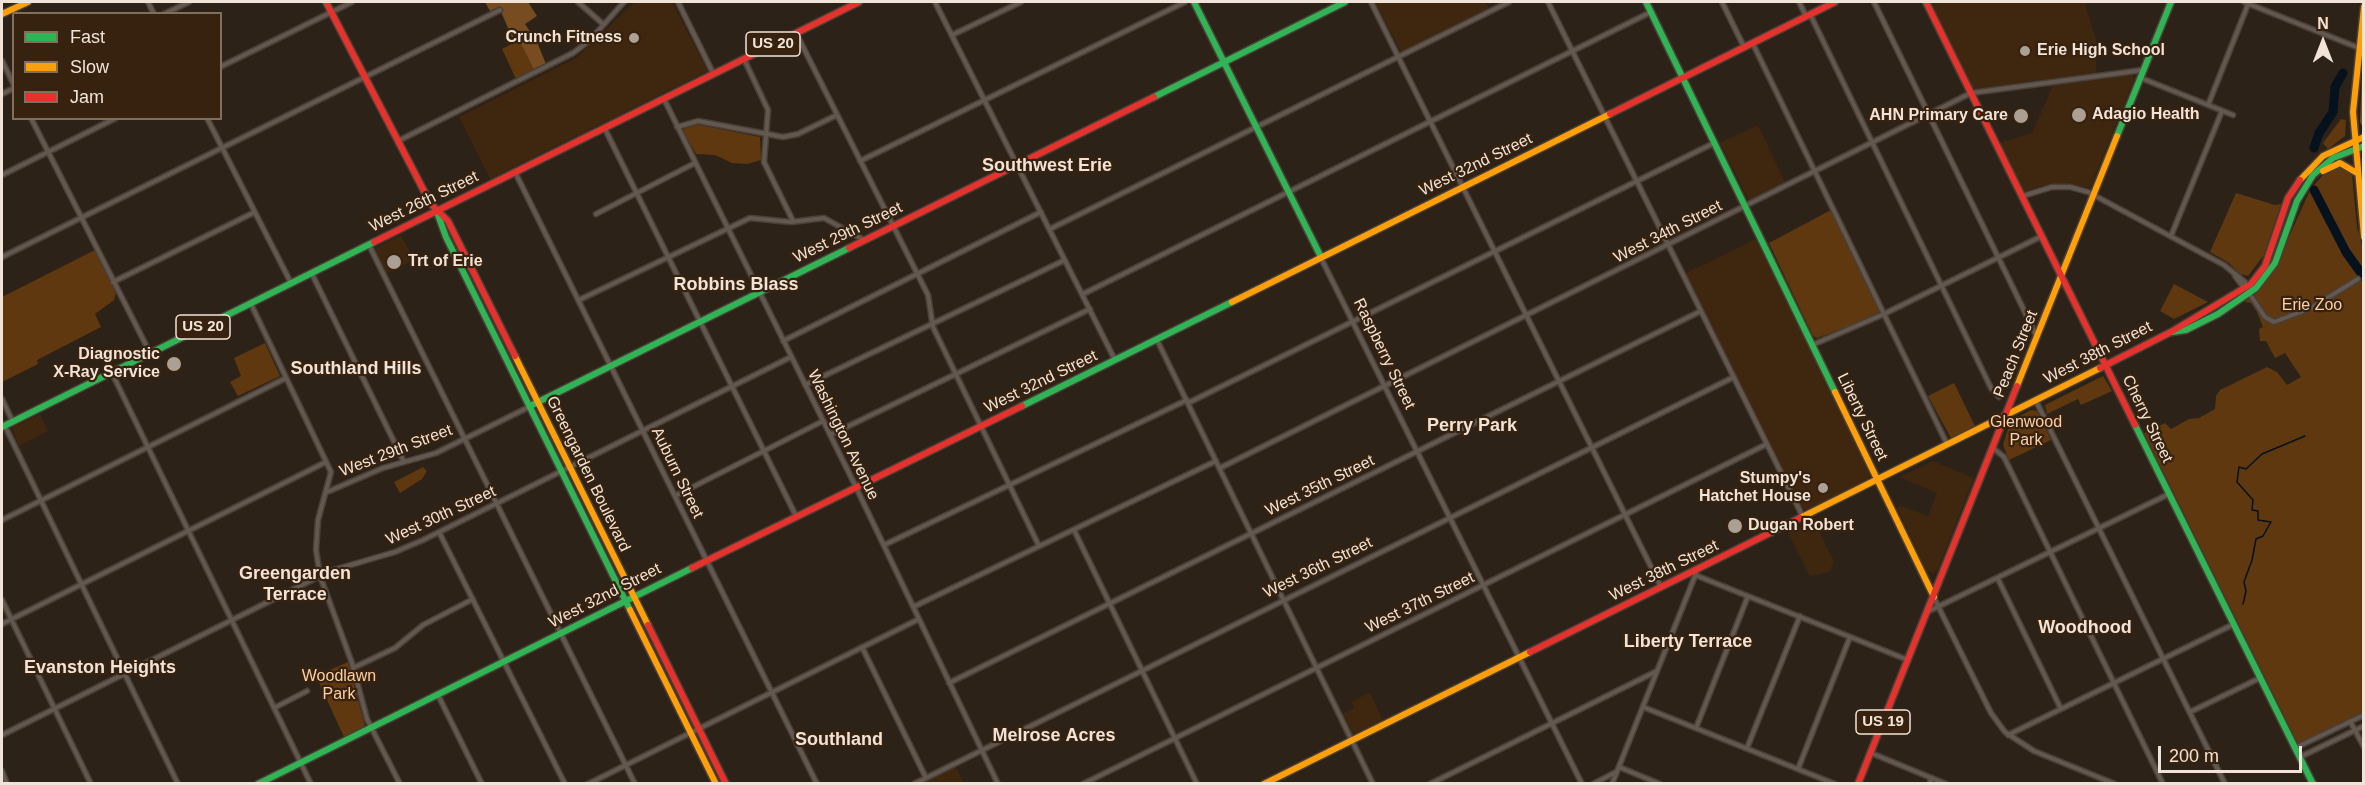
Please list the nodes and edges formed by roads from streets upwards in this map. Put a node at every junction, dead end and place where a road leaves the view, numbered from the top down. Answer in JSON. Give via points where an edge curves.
{"nodes":[{"id":1,"x":28,"y":2,"type":"edge"},
{"id":2,"x":189,"y":2,"type":"edge"},
{"id":3,"x":326,"y":2,"type":"edge"},
{"id":4,"x":352,"y":2,"type":"edge"},
{"id":5,"x":578,"y":2,"type":"edge"},
{"id":6,"x":624,"y":2,"type":"edge"},
{"id":7,"x":678,"y":2,"type":"edge"},
{"id":8,"x":859,"y":2,"type":"edge"},
{"id":9,"x":935,"y":2,"type":"edge"},
{"id":10,"x":1021,"y":2,"type":"edge"},
{"id":11,"x":1185,"y":2,"type":"edge"},
{"id":12,"x":1194,"y":2,"type":"edge"},
{"id":13,"x":1345,"y":2,"type":"edge"},
{"id":14,"x":1371,"y":2,"type":"edge"},
{"id":15,"x":1509,"y":2,"type":"edge"},
{"id":16,"x":1548,"y":2,"type":"edge"},
{"id":17,"x":1646,"y":2,"type":"edge"},
{"id":18,"x":1722,"y":2,"type":"edge"},
{"id":19,"x":1798,"y":2,"type":"edge"},
{"id":20,"x":1835,"y":2,"type":"edge"},
{"id":21,"x":1874,"y":2,"type":"edge"},
{"id":22,"x":1926,"y":2,"type":"edge"},
{"id":23,"x":2171,"y":2,"type":"edge"},
{"id":24,"x":2248,"y":2,"type":"edge"},
{"id":25,"x":2364,"y":7,"type":"edge"},
{"id":26,"x":500,"y":10,"type":"dead end"},
{"id":27,"x":168,"y":12,"type":"edge"},
{"id":28,"x":331,"y":12,"type":"junction"},
{"id":29,"x":1651,"y":12,"type":"junction"},
{"id":30,"x":2,"y":14,"type":"edge"},
{"id":31,"x":1808,"y":15,"type":"junction"},
{"id":32,"x":603,"y":24,"type":"junction"},
{"id":33,"x":796,"y":33,"type":"junction"},
{"id":34,"x":952,"y":35,"type":"junction"},
{"id":35,"x":1752,"y":43,"type":"junction"},
{"id":36,"x":1744,"y":47,"type":"junction"},
{"id":37,"x":2359,"y":48,"type":"junction"},
{"id":38,"x":1573,"y":51,"type":"junction"},
{"id":39,"x":1398,"y":57,"type":"junction"},
{"id":40,"x":744,"y":59,"type":"junction"},
{"id":41,"x":2,"y":61,"type":"edge"},
{"id":42,"x":1224,"y":62,"type":"junction"},
{"id":43,"x":222,"y":66,"type":"edge"},
{"id":44,"x":2144,"y":70,"type":"junction"},
{"id":45,"x":714,"y":74,"type":"junction"},
{"id":46,"x":364,"y":77,"type":"junction"},
{"id":47,"x":1683,"y":77,"type":"junction"},
{"id":48,"x":2141,"y":78,"type":"junction"},
{"id":49,"x":12,"y":82,"type":"edge"},
{"id":50,"x":1971,"y":93,"type":"junction"},
{"id":51,"x":663,"y":99,"type":"junction"},
{"id":52,"x":985,"y":100,"type":"junction"},
{"id":53,"x":2208,"y":105,"type":"junction"},
{"id":54,"x":2222,"y":111,"type":"junction"},
{"id":55,"x":1929,"y":113,"type":"junction"},
{"id":56,"x":2234,"y":115,"type":"dead end"},
{"id":57,"x":837,"y":116,"type":"junction"},
{"id":58,"x":1605,"y":117,"type":"junction"},
{"id":59,"x":32,"y":120,"type":"edge"},
{"id":60,"x":112,"y":120,"type":"edge"},
{"id":61,"x":208,"y":120,"type":"edge"},
{"id":62,"x":1431,"y":121,"type":"junction"},
{"id":63,"x":677,"y":127,"type":"junction"},
{"id":64,"x":1257,"y":127,"type":"junction"},
{"id":65,"x":604,"y":128,"type":"junction"},
{"id":66,"x":765,"y":135,"type":"junction"},
{"id":67,"x":2364,"y":137,"type":"edge"},
{"id":68,"x":2354,"y":140,"type":"junction"},
{"id":69,"x":397,"y":141,"type":"junction"},
{"id":70,"x":1871,"y":141,"type":"junction"},
{"id":71,"x":1714,"y":142,"type":"junction"},
{"id":72,"x":2364,"y":146,"type":"edge"},
{"id":73,"x":222,"y":147,"type":"junction"},
{"id":74,"x":2355,"y":148,"type":"junction"},
{"id":75,"x":48,"y":152,"type":"junction"},
{"id":76,"x":2333,"y":158,"type":"junction"},
{"id":77,"x":860,"y":161,"type":"junction"},
{"id":78,"x":695,"y":163,"type":"junction"},
{"id":79,"x":1017,"y":164,"type":"junction"},
{"id":80,"x":1814,"y":170,"type":"junction"},
{"id":81,"x":515,"y":172,"type":"junction"},
{"id":82,"x":2357,"y":173,"type":"junction"},
{"id":83,"x":2,"y":175,"type":"edge"},
{"id":84,"x":1637,"y":181,"type":"junction"},
{"id":85,"x":1463,"y":186,"type":"junction"},
{"id":86,"x":1289,"y":191,"type":"junction"},
{"id":87,"x":637,"y":193,"type":"junction"},
{"id":88,"x":2094,"y":195,"type":"junction"},
{"id":89,"x":2022,"y":196,"type":"junction"},
{"id":90,"x":1745,"y":206,"type":"junction"},
{"id":91,"x":437,"y":211,"type":"junction"},
{"id":92,"x":255,"y":212,"type":"junction"},
{"id":93,"x":1041,"y":212,"type":"junction"},
{"id":94,"x":596,"y":214,"type":"dead end"},
{"id":95,"x":81,"y":216,"type":"junction"},
{"id":96,"x":793,"y":221,"type":"junction"},
{"id":97,"x":893,"y":226,"type":"junction"},
{"id":98,"x":727,"y":228,"type":"junction"},
{"id":99,"x":1050,"y":229,"type":"junction"},
{"id":100,"x":2042,"y":236,"type":"junction"},
{"id":101,"x":2171,"y":236,"type":"junction"},
{"id":102,"x":2364,"y":237,"type":"edge"},
{"id":103,"x":864,"y":240,"type":"junction"},
{"id":104,"x":369,"y":245,"type":"junction"},
{"id":105,"x":1669,"y":246,"type":"junction"},
{"id":106,"x":1495,"y":251,"type":"junction"},
{"id":107,"x":2,"y":257,"type":"edge"},
{"id":108,"x":669,"y":257,"type":"junction"},
{"id":109,"x":1321,"y":257,"type":"junction"},
{"id":110,"x":1999,"y":258,"type":"junction"},
{"id":111,"x":1065,"y":260,"type":"junction"},
{"id":112,"x":311,"y":273,"type":"junction"},
{"id":113,"x":917,"y":273,"type":"junction"},
{"id":114,"x":2062,"y":276,"type":"junction"},
{"id":115,"x":2358,"y":279,"type":"dead end"},
{"id":116,"x":113,"y":282,"type":"junction"},
{"id":117,"x":2257,"y":282,"type":"junction"},
{"id":118,"x":291,"y":284,"type":"junction"},
{"id":119,"x":1941,"y":286,"type":"junction"},
{"id":120,"x":2246,"y":288,"type":"junction"},
{"id":121,"x":759,"y":292,"type":"junction"},
{"id":122,"x":1083,"y":294,"type":"junction"},
{"id":123,"x":2249,"y":294,"type":"junction"},
{"id":124,"x":579,"y":300,"type":"junction"},
{"id":125,"x":250,"y":304,"type":"junction"},
{"id":126,"x":1090,"y":309,"type":"junction"},
{"id":127,"x":1701,"y":311,"type":"junction"},
{"id":128,"x":1884,"y":314,"type":"junction"},
{"id":129,"x":1527,"y":316,"type":"junction"},
{"id":130,"x":700,"y":322,"type":"junction"},
{"id":131,"x":1353,"y":322,"type":"junction"},
{"id":132,"x":932,"y":324,"type":"junction"},
{"id":133,"x":2171,"y":332,"type":"junction"},
{"id":134,"x":2037,"y":337,"type":"junction"},
{"id":135,"x":1157,"y":340,"type":"junction"},
{"id":136,"x":783,"y":341,"type":"junction"},
{"id":137,"x":1812,"y":345,"type":"junction"},
{"id":138,"x":150,"y":354,"type":"junction"},
{"id":139,"x":791,"y":357,"type":"junction"},
{"id":140,"x":1115,"y":361,"type":"junction"},
{"id":141,"x":2106,"y":365,"type":"junction"},
{"id":142,"x":611,"y":366,"type":"junction"},
{"id":143,"x":112,"y":372,"type":"junction"},
{"id":144,"x":956,"y":375,"type":"junction"},
{"id":145,"x":1734,"y":377,"type":"junction"},
{"id":146,"x":286,"y":378,"type":"junction"},
{"id":147,"x":1559,"y":382,"type":"junction"},
{"id":148,"x":805,"y":386,"type":"junction"},
{"id":149,"x":732,"y":387,"type":"junction"},
{"id":150,"x":1385,"y":387,"type":"junction"},
{"id":151,"x":1999,"y":398,"type":"dead end"},
{"id":152,"x":2,"y":399,"type":"edge"},
{"id":153,"x":2035,"y":400,"type":"junction"},
{"id":154,"x":538,"y":402,"type":"junction"},
{"id":155,"x":1187,"y":402,"type":"junction"},
{"id":156,"x":530,"y":406,"type":"junction"},
{"id":157,"x":2006,"y":415,"type":"junction"},
{"id":158,"x":823,"y":421,"type":"junction"},
{"id":159,"x":13,"y":422,"type":"junction"},
{"id":160,"x":3,"y":426,"type":"edge"},
{"id":161,"x":981,"y":426,"type":"junction"},
{"id":162,"x":644,"y":431,"type":"junction"},
{"id":163,"x":830,"y":435,"type":"junction"},
{"id":164,"x":465,"y":439,"type":"junction"},
{"id":165,"x":1767,"y":444,"type":"junction"},
{"id":166,"x":1948,"y":445,"type":"junction"},
{"id":167,"x":1591,"y":446,"type":"junction"},
{"id":168,"x":148,"y":447,"type":"junction"},
{"id":169,"x":1993,"y":448,"type":"junction"},
{"id":170,"x":765,"y":452,"type":"junction"},
{"id":171,"x":1418,"y":452,"type":"junction"},
{"id":172,"x":1216,"y":461,"type":"junction"},
{"id":173,"x":326,"y":462,"type":"junction"},
{"id":174,"x":404,"y":462,"type":"junction"},
{"id":175,"x":570,"y":468,"type":"junction"},
{"id":176,"x":1220,"y":468,"type":"junction"},
{"id":177,"x":562,"y":471,"type":"junction"},
{"id":178,"x":1878,"y":480,"type":"junction"},
{"id":179,"x":1010,"y":485,"type":"junction"},
{"id":180,"x":855,"y":487,"type":"junction"},
{"id":181,"x":326,"y":492,"type":"junction"},
{"id":182,"x":2169,"y":494,"type":"junction"},
{"id":183,"x":675,"y":496,"type":"junction"},
{"id":184,"x":41,"y":500,"type":"junction"},
{"id":185,"x":496,"y":504,"type":"junction"},
{"id":186,"x":1625,"y":515,"type":"junction"},
{"id":187,"x":796,"y":516,"type":"junction"},
{"id":188,"x":1450,"y":517,"type":"junction"},
{"id":189,"x":1803,"y":517,"type":"junction"},
{"id":190,"x":2,"y":520,"type":"edge"},
{"id":191,"x":2099,"y":529,"type":"junction"},
{"id":192,"x":1074,"y":530,"type":"junction"},
{"id":193,"x":188,"y":531,"type":"junction"},
{"id":194,"x":439,"y":532,"type":"junction"},
{"id":195,"x":1251,"y":533,"type":"junction"},
{"id":196,"x":884,"y":545,"type":"junction"},
{"id":197,"x":1039,"y":546,"type":"junction"},
{"id":198,"x":2051,"y":553,"type":"junction"},
{"id":199,"x":707,"y":560,"type":"junction"},
{"id":200,"x":1696,"y":573,"type":"junction"},
{"id":201,"x":320,"y":576,"type":"junction"},
{"id":202,"x":1998,"y":579,"type":"junction"},
{"id":203,"x":82,"y":584,"type":"junction"},
{"id":204,"x":1484,"y":585,"type":"junction"},
{"id":205,"x":1661,"y":588,"type":"junction"},
{"id":206,"x":1748,"y":596,"type":"junction"},
{"id":207,"x":634,"y":597,"type":"junction"},
{"id":208,"x":1934,"y":597,"type":"junction"},
{"id":209,"x":1283,"y":598,"type":"junction"},
{"id":210,"x":473,"y":599,"type":"junction"},
{"id":211,"x":2,"y":600,"type":"edge"},
{"id":212,"x":626,"y":601,"type":"junction"},
{"id":213,"x":1110,"y":604,"type":"junction"},
{"id":214,"x":1939,"y":606,"type":"junction"},
{"id":215,"x":913,"y":607,"type":"junction"},
{"id":216,"x":1927,"y":612,"type":"junction"},
{"id":217,"x":1800,"y":616,"type":"junction"},
{"id":218,"x":10,"y":619,"type":"junction"},
{"id":219,"x":919,"y":619,"type":"junction"},
{"id":220,"x":231,"y":620,"type":"junction"},
{"id":221,"x":2,"y":624,"type":"edge"},
{"id":222,"x":2234,"y":624,"type":"junction"},
{"id":223,"x":561,"y":633,"type":"junction"},
{"id":224,"x":1850,"y":637,"type":"junction"},
{"id":225,"x":862,"y":647,"type":"junction"},
{"id":226,"x":1520,"y":658,"type":"junction"},
{"id":227,"x":2163,"y":659,"type":"junction"},
{"id":228,"x":1908,"y":660,"type":"junction"},
{"id":229,"x":504,"y":662,"type":"junction"},
{"id":230,"x":1317,"y":667,"type":"junction"},
{"id":231,"x":353,"y":668,"type":"junction"},
{"id":232,"x":1142,"y":669,"type":"junction"},
{"id":233,"x":1657,"y":671,"type":"junction"},
{"id":234,"x":125,"y":673,"type":"junction"},
{"id":235,"x":2260,"y":678,"type":"junction"},
{"id":236,"x":949,"y":683,"type":"junction"},
{"id":237,"x":2115,"y":683,"type":"junction"},
{"id":238,"x":308,"y":691,"type":"dead end"},
{"id":239,"x":772,"y":692,"type":"junction"},
{"id":240,"x":438,"y":694,"type":"junction"},
{"id":241,"x":1643,"y":707,"type":"junction"},
{"id":242,"x":54,"y":708,"type":"junction"},
{"id":243,"x":274,"y":708,"type":"junction"},
{"id":244,"x":2061,"y":709,"type":"junction"},
{"id":245,"x":2190,"y":712,"type":"junction"},
{"id":246,"x":2364,"y":715,"type":"edge"},
{"id":247,"x":2350,"y":721,"type":"junction"},
{"id":248,"x":1552,"y":723,"type":"junction"},
{"id":249,"x":2364,"y":726,"type":"edge"},
{"id":250,"x":372,"y":727,"type":"junction"},
{"id":251,"x":699,"y":728,"type":"junction"},
{"id":252,"x":1696,"y":728,"type":"junction"},
{"id":253,"x":2354,"y":730,"type":"junction"},
{"id":254,"x":691,"y":732,"type":"junction"},
{"id":255,"x":2,"y":735,"type":"edge"},
{"id":256,"x":2008,"y":735,"type":"junction"},
{"id":257,"x":1175,"y":738,"type":"junction"},
{"id":258,"x":1352,"y":740,"type":"junction"},
{"id":259,"x":2364,"y":747,"type":"edge"},
{"id":260,"x":1747,"y":748,"type":"junction"},
{"id":261,"x":2295,"y":748,"type":"junction"},
{"id":262,"x":981,"y":750,"type":"junction"},
{"id":263,"x":1871,"y":753,"type":"junction"},
{"id":264,"x":2300,"y":757,"type":"junction"},
{"id":265,"x":301,"y":762,"type":"junction"},
{"id":266,"x":626,"y":764,"type":"junction"},
{"id":267,"x":1618,"y":769,"type":"junction"},
{"id":268,"x":1798,"y":769,"type":"junction"},
{"id":269,"x":2,"y":771,"type":"edge"},
{"id":270,"x":926,"y":778,"type":"junction"},
{"id":271,"x":1932,"y":778,"type":"junction"},
{"id":272,"x":8,"y":783,"type":"edge"},
{"id":273,"x":91,"y":783,"type":"edge"},
{"id":274,"x":178,"y":783,"type":"edge"},
{"id":275,"x":258,"y":783,"type":"edge"},
{"id":276,"x":311,"y":783,"type":"edge"},
{"id":277,"x":400,"y":783,"type":"edge"},
{"id":278,"x":482,"y":783,"type":"edge"},
{"id":279,"x":565,"y":783,"type":"edge"},
{"id":280,"x":588,"y":783,"type":"edge"},
{"id":281,"x":635,"y":783,"type":"edge"},
{"id":282,"x":716,"y":783,"type":"edge"},
{"id":283,"x":726,"y":783,"type":"edge"},
{"id":284,"x":817,"y":783,"type":"edge"},
{"id":285,"x":914,"y":783,"type":"edge"},
{"id":286,"x":998,"y":783,"type":"edge"},
{"id":287,"x":1083,"y":783,"type":"edge"},
{"id":288,"x":1197,"y":783,"type":"edge"},
{"id":289,"x":1264,"y":783,"type":"edge"},
{"id":290,"x":1373,"y":783,"type":"edge"},
{"id":291,"x":1430,"y":783,"type":"edge"},
{"id":292,"x":1582,"y":783,"type":"edge"},
{"id":293,"x":1593,"y":783,"type":"edge"},
{"id":294,"x":1612,"y":783,"type":"edge"},
{"id":295,"x":1660,"y":783,"type":"edge"},
{"id":296,"x":1835,"y":783,"type":"edge"},
{"id":297,"x":1858,"y":783,"type":"edge"},
{"id":298,"x":1929,"y":783,"type":"edge"},
{"id":299,"x":1947,"y":783,"type":"edge"},
{"id":300,"x":2115,"y":783,"type":"edge"},
{"id":301,"x":2163,"y":783,"type":"edge"},
{"id":302,"x":2225,"y":783,"type":"edge"},
{"id":303,"x":2313,"y":783,"type":"edge"}],
"edges":[{"from":1,"to":30,"type":"street"},
{"from":2,"to":27,"type":"street"},
{"from":3,"to":28,"type":"street","name":"Greengarden Boulevard"},
{"from":4,"to":28,"type":"street"},
{"from":5,"to":32,"type":"street"},
{"from":6,"to":32,"type":"street"},
{"from":7,"to":45,"type":"street"},
{"from":8,"to":33,"type":"street","name":"West 26th Street","number":"US 20"},
{"from":9,"to":34,"type":"street"},
{"from":10,"to":34,"type":"street"},
{"from":11,"to":52,"type":"street"},
{"from":12,"to":42,"type":"street","name":"Raspberry Street"},
{"from":13,"to":42,"type":"street","name":"West 29th Street"},
{"from":14,"to":39,"type":"street"},
{"from":15,"to":39,"type":"street"},
{"from":16,"to":38,"type":"street"},
{"from":17,"to":29,"type":"street","name":"Liberty Street"},
{"from":18,"to":36,"type":"street"},
{"from":19,"to":31,"type":"street"},
{"from":20,"to":31,"type":"street","name":"West 32nd Street"},
{"from":21,"to":55,"type":"street"},
{"from":22,"to":50,"type":"street","name":"Cherry Street"},
{"from":23,"to":44,"type":"street","name":"Peach Street","number":"US 19"},
{"from":24,"to":37,"type":"street"},
{"from":24,"to":53,"type":"street"},
{"from":25,"to":37,"type":"street"},
{"from":26,"to":46,"type":"street"},
{"from":28,"to":43,"type":"street"},
{"from":28,"to":46,"type":"street","name":"Greengarden Boulevard"},
{"from":29,"to":38,"type":"street"},
{"from":29,"to":47,"type":"street","name":"Liberty Street"},
{"from":31,"to":35,"type":"street","name":"West 32nd Street"},
{"from":31,"to":70,"type":"street"},
{"from":32,"to":69,"type":"street","via":[[573,53]]},
{"from":33,"to":40,"type":"street","name":"West 26th Street","number":"US 20"},
{"from":33,"to":57,"type":"street"},
{"from":34,"to":52,"type":"street"},
{"from":35,"to":36,"type":"street","name":"West 32nd Street"},
{"from":35,"to":80,"type":"street"},
{"from":36,"to":47,"type":"street","name":"West 32nd Street"},
{"from":37,"to":68,"type":"street"},
{"from":38,"to":58,"type":"street"},
{"from":38,"to":62,"type":"street"},
{"from":39,"to":62,"type":"street"},
{"from":39,"to":64,"type":"street"},
{"from":40,"to":45,"type":"street","name":"West 26th Street","number":"US 20"},
{"from":40,"to":66,"type":"street","via":[[768,110]]},
{"from":41,"to":49,"type":"street"},
{"from":42,"to":64,"type":"street","name":"Raspberry Street"},
{"from":42,"to":79,"type":"street","name":"West 29th Street"},
{"from":44,"to":48,"type":"street","name":"Peach Street","number":"US 19"},
{"from":44,"to":50,"type":"street","name":"West 34th Street"},
{"from":45,"to":51,"type":"street","name":"West 26th Street","number":"US 20"},
{"from":46,"to":69,"type":"street","name":"Greengarden Boulevard"},
{"from":46,"to":73,"type":"street"},
{"from":47,"to":58,"type":"street","name":"West 32nd Street"},
{"from":47,"to":71,"type":"street","name":"Liberty Street"},
{"from":48,"to":53,"type":"street"},
{"from":48,"to":88,"type":"street","name":"Peach Street","number":"US 19"},
{"from":50,"to":55,"type":"street","name":"West 34th Street"},
{"from":50,"to":89,"type":"street","name":"Cherry Street"},
{"from":51,"to":63,"type":"street","name":"Washington Avenue"},
{"from":51,"to":65,"type":"street","name":"West 26th Street","number":"US 20"},
{"from":52,"to":77,"type":"street"},
{"from":52,"to":79,"type":"street"},
{"from":53,"to":54,"type":"street"},
{"from":54,"to":56,"type":"street"},
{"from":54,"to":101,"type":"street"},
{"from":55,"to":70,"type":"street","name":"West 34th Street"},
{"from":55,"to":110,"type":"street"},
{"from":57,"to":66,"type":"street","via":[[798,134]]},
{"from":57,"to":77,"type":"street"},
{"from":58,"to":84,"type":"street"},
{"from":58,"to":85,"type":"street","name":"West 32nd Street"},
{"from":59,"to":75,"type":"street"},
{"from":60,"to":75,"type":"street"},
{"from":61,"to":73,"type":"street"},
{"from":62,"to":85,"type":"street"},
{"from":62,"to":86,"type":"street"},
{"from":63,"to":66,"type":"street","via":[[692,121]]},
{"from":63,"to":78,"type":"street","name":"Washington Avenue"},
{"from":64,"to":86,"type":"street","name":"Raspberry Street"},
{"from":64,"to":99,"type":"street"},
{"from":65,"to":81,"type":"street","name":"West 26th Street","number":"US 20"},
{"from":65,"to":87,"type":"street"},
{"from":66,"to":96,"type":"street","via":[[764,162]]},
{"from":67,"to":68,"type":"street","name":"West 38th Street"},
{"from":68,"to":74,"type":"street"},
{"from":68,"to":76,"type":"street","name":"West 38th Street"},
{"from":69,"to":91,"type":"street","name":"Greengarden Boulevard"},
{"from":70,"to":80,"type":"street","name":"West 34th Street"},
{"from":70,"to":119,"type":"street"},
{"from":71,"to":84,"type":"street"},
{"from":71,"to":90,"type":"street","name":"Liberty Street"},
{"from":72,"to":74,"type":"street","name":"West 38th Street"},
{"from":73,"to":92,"type":"street"},
{"from":73,"to":95,"type":"street"},
{"from":74,"to":76,"type":"street","name":"West 38th Street"},
{"from":74,"to":82,"type":"street"},
{"from":75,"to":83,"type":"street"},
{"from":75,"to":95,"type":"street"},
{"from":76,"to":82,"type":"street"},
{"from":76,"to":117,"type":"street","name":"West 38th Street","via":[[2313,175],[2305,188],[2275,263]]},
{"from":76,"to":117,"type":"street","name":"West 38th Street","via":[[2308,169],[2294,188]]},
{"from":77,"to":97,"type":"street"},
{"from":78,"to":87,"type":"street"},
{"from":78,"to":98,"type":"street","name":"Washington Avenue"},
{"from":79,"to":93,"type":"street"},
{"from":79,"to":97,"type":"street","name":"West 29th Street"},
{"from":80,"to":90,"type":"street","name":"West 34th Street"},
{"from":80,"to":128,"type":"street"},
{"from":81,"to":91,"type":"street","name":"West 26th Street","number":"US 20"},
{"from":81,"to":124,"type":"street","name":"Auburn Street"},
{"from":82,"to":102,"type":"street"},
{"from":84,"to":105,"type":"street"},
{"from":84,"to":106,"type":"street"},
{"from":85,"to":106,"type":"street"},
{"from":85,"to":109,"type":"street","name":"West 32nd Street"},
{"from":86,"to":109,"type":"street","name":"Raspberry Street"},
{"from":86,"to":122,"type":"street"},
{"from":87,"to":94,"type":"street"},
{"from":87,"to":108,"type":"street"},
{"from":88,"to":89,"type":"street","via":[[2059,186]]},
{"from":88,"to":101,"type":"street"},
{"from":88,"to":114,"type":"street","name":"Peach Street","number":"US 19"},
{"from":89,"to":100,"type":"street","name":"Cherry Street"},
{"from":90,"to":105,"type":"street","name":"West 34th Street"},
{"from":90,"to":137,"type":"street","name":"Liberty Street"},
{"from":91,"to":104,"type":"street","name":"West 26th Street","number":"US 20"},
{"from":91,"to":154,"type":"street","name":"Greengarden Boulevard","via":[[448,221]]},
{"from":91,"to":156,"type":"street","name":"Greengarden Boulevard","via":[[446,237]]},
{"from":92,"to":116,"type":"street"},
{"from":92,"to":118,"type":"street"},
{"from":93,"to":99,"type":"street"},
{"from":93,"to":113,"type":"street"},
{"from":95,"to":107,"type":"street"},
{"from":95,"to":116,"type":"street"},
{"from":96,"to":98,"type":"street","via":[[755,217]]},
{"from":96,"to":103,"type":"street","via":[[824,218]]},
{"from":97,"to":103,"type":"street","name":"West 29th Street"},
{"from":97,"to":113,"type":"street"},
{"from":98,"to":108,"type":"street"},
{"from":98,"to":121,"type":"street","name":"Washington Avenue"},
{"from":99,"to":111,"type":"street"},
{"from":100,"to":110,"type":"street"},
{"from":100,"to":114,"type":"street","name":"Cherry Street"},
{"from":101,"to":120,"type":"street","via":[[2224,265]]},
{"from":103,"to":121,"type":"street","name":"West 29th Street"},
{"from":104,"to":112,"type":"street","name":"West 26th Street","number":"US 20"},
{"from":104,"to":164,"type":"street"},
{"from":105,"to":127,"type":"street"},
{"from":105,"to":129,"type":"street","name":"West 34th Street"},
{"from":106,"to":129,"type":"street"},
{"from":106,"to":131,"type":"street"},
{"from":108,"to":124,"type":"street"},
{"from":108,"to":130,"type":"street"},
{"from":109,"to":131,"type":"street","name":"Raspberry Street"},
{"from":109,"to":135,"type":"street","name":"West 32nd Street"},
{"from":110,"to":119,"type":"street"},
{"from":110,"to":134,"type":"street"},
{"from":111,"to":122,"type":"street"},
{"from":111,"to":132,"type":"street"},
{"from":112,"to":118,"type":"street","name":"West 26th Street","number":"US 20"},
{"from":112,"to":174,"type":"street"},
{"from":113,"to":132,"type":"street","via":[[929,298]]},
{"from":113,"to":136,"type":"street"},
{"from":114,"to":134,"type":"street","name":"Peach Street","number":"US 19"},
{"from":114,"to":141,"type":"street","name":"Cherry Street"},
{"from":115,"to":123,"type":"street","via":[[2284,320],[2270,321]]},
{"from":116,"to":138,"type":"street"},
{"from":117,"to":120,"type":"street","name":"West 38th Street"},
{"from":117,"to":123,"type":"street","name":"West 38th Street"},
{"from":118,"to":125,"type":"street","name":"West 26th Street","number":"US 20"},
{"from":119,"to":128,"type":"street"},
{"from":119,"to":151,"type":"street"},
{"from":120,"to":123,"type":"street"},
{"from":120,"to":133,"type":"street","name":"West 38th Street"},
{"from":121,"to":130,"type":"street","name":"West 29th Street"},
{"from":121,"to":136,"type":"street","name":"Washington Avenue"},
{"from":122,"to":126,"type":"street"},
{"from":123,"to":133,"type":"street","name":"West 38th Street","via":[[2194,326]]},
{"from":124,"to":142,"type":"street","name":"Auburn Street"},
{"from":125,"to":138,"type":"street","name":"West 26th Street","number":"US 20"},
{"from":125,"to":146,"type":"street"},
{"from":126,"to":140,"type":"street"},
{"from":126,"to":144,"type":"street"},
{"from":127,"to":145,"type":"street"},
{"from":127,"to":147,"type":"street","name":"West 35th Street"},
{"from":128,"to":137,"type":"street"},
{"from":128,"to":166,"type":"street"},
{"from":129,"to":147,"type":"street"},
{"from":129,"to":150,"type":"street","name":"West 34th Street"},
{"from":130,"to":142,"type":"street","name":"West 29th Street"},
{"from":130,"to":149,"type":"street"},
{"from":131,"to":150,"type":"street","name":"Raspberry Street"},
{"from":131,"to":155,"type":"street"},
{"from":132,"to":144,"type":"street"},
{"from":132,"to":148,"type":"street"},
{"from":133,"to":141,"type":"street","name":"West 38th Street"},
{"from":134,"to":157,"type":"street","name":"Peach Street","number":"US 19"},
{"from":135,"to":140,"type":"street","name":"West 32nd Street"},
{"from":135,"to":155,"type":"street"},
{"from":136,"to":139,"type":"street","name":"Washington Avenue"},
{"from":137,"to":178,"type":"street","name":"Liberty Street"},
{"from":138,"to":143,"type":"street","name":"West 26th Street","number":"US 20"},
{"from":139,"to":148,"type":"street","name":"Washington Avenue"},
{"from":139,"to":149,"type":"street","name":"West 30th Street"},
{"from":140,"to":161,"type":"street","name":"West 32nd Street"},
{"from":141,"to":153,"type":"street","name":"West 38th Street"},
{"from":141,"to":182,"type":"street","name":"Cherry Street"},
{"from":142,"to":154,"type":"street","name":"West 29th Street"},
{"from":142,"to":162,"type":"street","name":"Auburn Street"},
{"from":143,"to":159,"type":"street","name":"West 26th Street","number":"US 20"},
{"from":143,"to":168,"type":"street"},
{"from":144,"to":161,"type":"street"},
{"from":144,"to":163,"type":"street"},
{"from":145,"to":165,"type":"street"},
{"from":145,"to":167,"type":"street","name":"West 36th Street"},
{"from":146,"to":168,"type":"street"},
{"from":146,"to":173,"type":"street"},
{"from":147,"to":167,"type":"street"},
{"from":147,"to":171,"type":"street","name":"West 35th Street"},
{"from":148,"to":158,"type":"street","name":"Washington Avenue"},
{"from":149,"to":162,"type":"street","name":"West 30th Street"},
{"from":149,"to":170,"type":"street"},
{"from":150,"to":171,"type":"street","name":"Raspberry Street"},
{"from":150,"to":176,"type":"street","name":"West 34th Street"},
{"from":152,"to":159,"type":"street"},
{"from":153,"to":157,"type":"street","name":"West 38th Street"},
{"from":153,"to":191,"type":"street"},
{"from":154,"to":156,"type":"street","name":"West 29th Street"},
{"from":154,"to":175,"type":"street","name":"Greengarden Boulevard"},
{"from":155,"to":172,"type":"street"},
{"from":155,"to":179,"type":"street"},
{"from":156,"to":164,"type":"street","name":"West 29th Street"},
{"from":156,"to":177,"type":"street","name":"Greengarden Boulevard"},
{"from":157,"to":166,"type":"street","name":"West 38th Street"},
{"from":157,"to":169,"type":"street","name":"Peach Street","number":"US 19"},
{"from":158,"to":163,"type":"street","name":"Washington Avenue"},
{"from":158,"to":170,"type":"street"},
{"from":159,"to":160,"type":"street","name":"West 26th Street","number":"US 20"},
{"from":160,"to":184,"type":"street"},
{"from":161,"to":179,"type":"street"},
{"from":161,"to":180,"type":"street","name":"West 32nd Street"},
{"from":162,"to":175,"type":"street","name":"West 30th Street"},
{"from":162,"to":183,"type":"street","name":"Auburn Street"},
{"from":163,"to":180,"type":"street","name":"Washington Avenue"},
{"from":164,"to":174,"type":"street","name":"West 29th Street"},
{"from":164,"to":185,"type":"street"},
{"from":165,"to":186,"type":"street","name":"West 37th Street"},
{"from":165,"to":189,"type":"street"},
{"from":166,"to":178,"type":"street","name":"West 38th Street"},
{"from":167,"to":186,"type":"street"},
{"from":167,"to":188,"type":"street","name":"West 36th Street"},
{"from":168,"to":184,"type":"street"},
{"from":168,"to":193,"type":"street"},
{"from":169,"to":198,"type":"street","via":[[2004,457]]},
{"from":169,"to":208,"type":"street","name":"Peach Street","number":"US 19"},
{"from":170,"to":183,"type":"street"},
{"from":170,"to":187,"type":"street"},
{"from":171,"to":188,"type":"street","name":"Raspberry Street"},
{"from":171,"to":195,"type":"street","name":"West 35th Street"},
{"from":172,"to":176,"type":"street"},
{"from":172,"to":192,"type":"street"},
{"from":173,"to":181,"type":"street","via":[[331,474]]},
{"from":173,"to":193,"type":"street","name":"West 29th Street"},
{"from":174,"to":181,"type":"street","name":"West 29th Street"},
{"from":175,"to":177,"type":"street","name":"West 30th Street"},
{"from":175,"to":207,"type":"street","name":"Greengarden Boulevard"},
{"from":176,"to":195,"type":"street"},
{"from":177,"to":185,"type":"street","name":"West 30th Street"},
{"from":177,"to":212,"type":"street","name":"Greengarden Boulevard"},
{"from":178,"to":189,"type":"street","name":"West 38th Street"},
{"from":178,"to":208,"type":"street","name":"Liberty Street"},
{"from":179,"to":196,"type":"street"},
{"from":179,"to":197,"type":"street"},
{"from":180,"to":187,"type":"street","name":"West 32nd Street"},
{"from":180,"to":196,"type":"street","name":"Washington Avenue"},
{"from":181,"to":201,"type":"street","via":[[317,531]]},
{"from":182,"to":191,"type":"street"},
{"from":182,"to":222,"type":"street","name":"Cherry Street"},
{"from":183,"to":199,"type":"street","name":"Auburn Street"},
{"from":184,"to":190,"type":"street"},
{"from":184,"to":203,"type":"street"},
{"from":185,"to":194,"type":"street","name":"West 30th Street"},
{"from":185,"to":223,"type":"street"},
{"from":186,"to":204,"type":"street","name":"West 37th Street"},
{"from":186,"to":205,"type":"street"},
{"from":187,"to":199,"type":"street","name":"West 32nd Street"},
{"from":188,"to":204,"type":"street","name":"Raspberry Street"},
{"from":188,"to":209,"type":"street","name":"West 36th Street"},
{"from":189,"to":200,"type":"street","name":"West 38th Street"},
{"from":191,"to":198,"type":"street"},
{"from":191,"to":227,"type":"street"},
{"from":192,"to":197,"type":"street"},
{"from":192,"to":213,"type":"street"},
{"from":193,"to":203,"type":"street","name":"West 29th Street"},
{"from":193,"to":220,"type":"street"},
{"from":194,"to":201,"type":"street","name":"West 30th Street","via":[[400,550]]},
{"from":194,"to":210,"type":"street"},
{"from":195,"to":209,"type":"street"},
{"from":195,"to":213,"type":"street","name":"West 35th Street"},
{"from":196,"to":215,"type":"street","name":"Washington Avenue"},
{"from":197,"to":215,"type":"street"},
{"from":198,"to":202,"type":"street"},
{"from":198,"to":237,"type":"street"},
{"from":199,"to":207,"type":"street","name":"West 32nd Street"},
{"from":199,"to":239,"type":"street","name":"Auburn Street"},
{"from":200,"to":205,"type":"street","name":"West 38th Street"},
{"from":200,"to":206,"type":"street"},
{"from":200,"to":233,"type":"street"},
{"from":201,"to":220,"type":"street","name":"West 30th Street"},
{"from":201,"to":231,"type":"street"},
{"from":202,"to":214,"type":"street"},
{"from":202,"to":244,"type":"street"},
{"from":203,"to":218,"type":"street","name":"West 29th Street"},
{"from":203,"to":234,"type":"street"},
{"from":204,"to":226,"type":"street","name":"Raspberry Street"},
{"from":204,"to":230,"type":"street","name":"West 37th Street"},
{"from":205,"to":226,"type":"street","name":"West 38th Street"},
{"from":206,"to":217,"type":"street"},
{"from":206,"to":252,"type":"street"},
{"from":207,"to":212,"type":"street","name":"West 32nd Street"},
{"from":207,"to":251,"type":"street","name":"Greengarden Boulevard"},
{"from":208,"to":214,"type":"street","name":"Liberty Street"},
{"from":208,"to":216,"type":"street","name":"Peach Street","number":"US 19"},
{"from":209,"to":230,"type":"street"},
{"from":209,"to":232,"type":"street","name":"West 36th Street"},
{"from":210,"to":229,"type":"street"},
{"from":210,"to":231,"type":"street","via":[[423,625],[395,648]]},
{"from":211,"to":218,"type":"street"},
{"from":212,"to":223,"type":"street","name":"West 32nd Street"},
{"from":212,"to":254,"type":"street","name":"Greengarden Boulevard"},
{"from":213,"to":232,"type":"street"},
{"from":213,"to":236,"type":"street","name":"West 35th Street"},
{"from":214,"to":216,"type":"street"},
{"from":214,"to":256,"type":"street","name":"Liberty Street","via":[[1989,708]]},
{"from":215,"to":219,"type":"street","name":"Washington Avenue"},
{"from":216,"to":228,"type":"street","name":"Peach Street","number":"US 19"},
{"from":217,"to":224,"type":"street"},
{"from":217,"to":260,"type":"street"},
{"from":218,"to":221,"type":"street","name":"West 29th Street"},
{"from":218,"to":242,"type":"street"},
{"from":219,"to":225,"type":"street"},
{"from":219,"to":236,"type":"street","name":"Washington Avenue"},
{"from":220,"to":234,"type":"street","name":"West 30th Street"},
{"from":220,"to":243,"type":"street"},
{"from":222,"to":227,"type":"street"},
{"from":222,"to":235,"type":"street","name":"Cherry Street"},
{"from":223,"to":229,"type":"street","name":"West 32nd Street"},
{"from":223,"to":266,"type":"street"},
{"from":224,"to":228,"type":"street"},
{"from":224,"to":268,"type":"street"},
{"from":225,"to":239,"type":"street"},
{"from":225,"to":270,"type":"street"},
{"from":226,"to":248,"type":"street","name":"Raspberry Street"},
{"from":226,"to":258,"type":"street","name":"West 38th Street"},
{"from":227,"to":237,"type":"street"},
{"from":227,"to":245,"type":"street"},
{"from":228,"to":263,"type":"street","name":"Peach Street","number":"US 19"},
{"from":229,"to":240,"type":"street","name":"West 32nd Street"},
{"from":229,"to":279,"type":"street"},
{"from":230,"to":257,"type":"street","name":"West 37th Street"},
{"from":230,"to":258,"type":"street"},
{"from":231,"to":250,"type":"street"},
{"from":232,"to":257,"type":"street"},
{"from":232,"to":262,"type":"street","name":"West 36th Street"},
{"from":233,"to":241,"type":"street"},
{"from":233,"to":248,"type":"street"},
{"from":234,"to":242,"type":"street","name":"West 30th Street"},
{"from":234,"to":274,"type":"street"},
{"from":235,"to":245,"type":"street"},
{"from":235,"to":261,"type":"street","name":"Cherry Street"},
{"from":236,"to":262,"type":"street","name":"Washington Avenue"},
{"from":237,"to":244,"type":"street"},
{"from":237,"to":301,"type":"street"},
{"from":238,"to":243,"type":"street"},
{"from":239,"to":251,"type":"street"},
{"from":239,"to":284,"type":"street","name":"Auburn Street"},
{"from":240,"to":250,"type":"street","name":"West 32nd Street"},
{"from":240,"to":278,"type":"street"},
{"from":241,"to":252,"type":"street"},
{"from":241,"to":267,"type":"street"},
{"from":242,"to":255,"type":"street","name":"West 30th Street"},
{"from":242,"to":273,"type":"street"},
{"from":243,"to":265,"type":"street"},
{"from":244,"to":256,"type":"street"},
{"from":245,"to":302,"type":"street"},
{"from":246,"to":247,"type":"street"},
{"from":247,"to":253,"type":"street"},
{"from":247,"to":261,"type":"street"},
{"from":248,"to":291,"type":"street"},
{"from":248,"to":292,"type":"street","name":"Raspberry Street"},
{"from":249,"to":253,"type":"street"},
{"from":250,"to":265,"type":"street","name":"West 32nd Street"},
{"from":250,"to":277,"type":"street"},
{"from":251,"to":254,"type":"street"},
{"from":251,"to":283,"type":"street","name":"Greengarden Boulevard"},
{"from":252,"to":260,"type":"street"},
{"from":253,"to":259,"type":"street"},
{"from":253,"to":264,"type":"street"},
{"from":254,"to":266,"type":"street"},
{"from":254,"to":282,"type":"street","name":"Greengarden Boulevard"},
{"from":256,"to":300,"type":"street","name":"Liberty Street","via":[[2034,751]]},
{"from":257,"to":287,"type":"street","name":"West 37th Street"},
{"from":257,"to":288,"type":"street"},
{"from":258,"to":289,"type":"street","name":"West 38th Street"},
{"from":258,"to":290,"type":"street"},
{"from":260,"to":268,"type":"street"},
{"from":261,"to":264,"type":"street","name":"Cherry Street"},
{"from":262,"to":270,"type":"street","name":"West 36th Street"},
{"from":262,"to":286,"type":"street","name":"Washington Avenue"},
{"from":263,"to":271,"type":"street"},
{"from":263,"to":297,"type":"street","name":"Peach Street","number":"US 19"},
{"from":264,"to":303,"type":"street","name":"Cherry Street"},
{"from":265,"to":275,"type":"street","name":"West 32nd Street"},
{"from":265,"to":276,"type":"street"},
{"from":266,"to":280,"type":"street"},
{"from":266,"to":281,"type":"street"},
{"from":267,"to":293,"type":"street"},
{"from":267,"to":294,"type":"street"},
{"from":267,"to":295,"type":"street"},
{"from":268,"to":296,"type":"street"},
{"from":269,"to":272,"type":"street"},
{"from":270,"to":285,"type":"street","name":"West 36th Street"},
{"from":271,"to":298,"type":"street"},
{"from":271,"to":299,"type":"street"}]}
